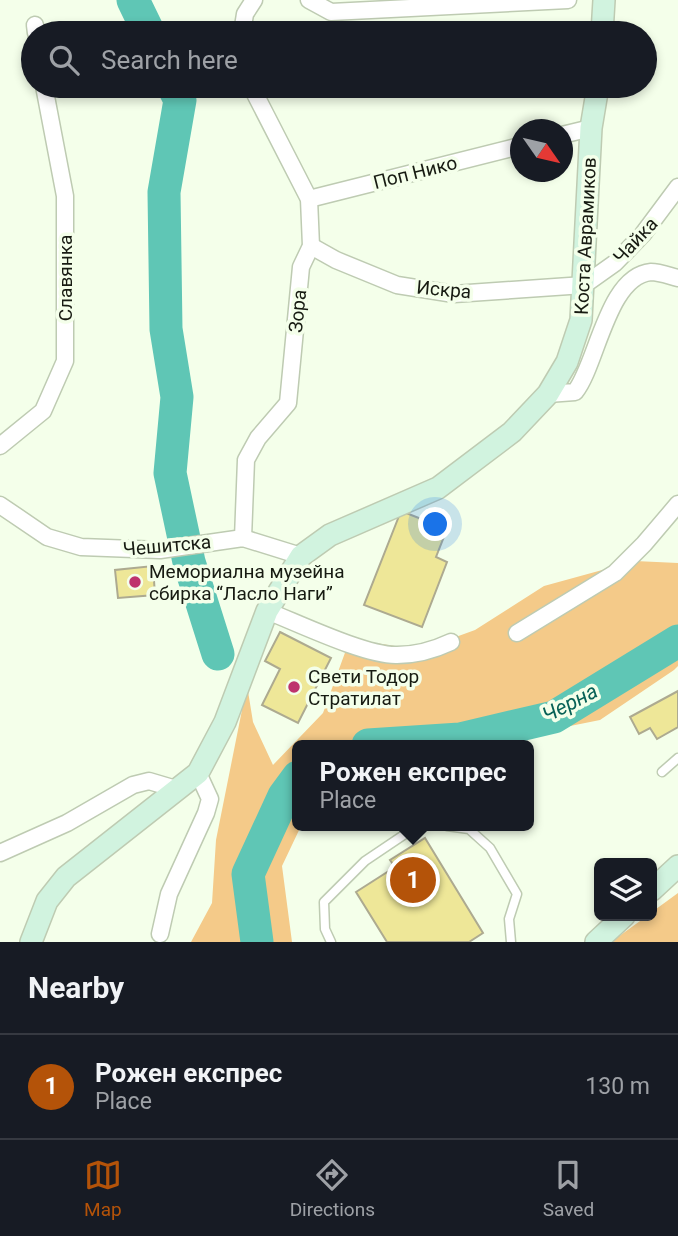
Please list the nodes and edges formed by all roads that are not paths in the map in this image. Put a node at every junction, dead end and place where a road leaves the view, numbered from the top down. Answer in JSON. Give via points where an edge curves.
{"nodes":[{"id":1,"x":254,"y":0,"type":"edge"},
{"id":2,"x":309,"y":0,"type":"edge"},
{"id":3,"x":568,"y":0,"type":"edge"},
{"id":4,"x":604,"y":0,"type":"edge"},
{"id":5,"x":494,"y":2,"type":"edge"},
{"id":6,"x":244,"y":21,"type":"edge"},
{"id":7,"x":603,"y":21,"type":"edge"},
{"id":8,"x":46,"y":98,"type":"edge"},
{"id":9,"x":257,"y":98,"type":"edge"},
{"id":10,"x":596,"y":98,"type":"edge"},
{"id":11,"x":591,"y":128,"type":"junction"},
{"id":12,"x":573,"y":132,"type":"edge"},
{"id":13,"x":510,"y":149,"type":"edge"},
{"id":14,"x":678,"y":187,"type":"edge"},
{"id":15,"x":309,"y":199,"type":"junction"},
{"id":16,"x":311,"y":246,"type":"junction"},
{"id":17,"x":678,"y":278,"type":"edge"},
{"id":18,"x":584,"y":285,"type":"junction"},
{"id":19,"x":548,"y":394,"type":"junction"},
{"id":20,"x":0,"y":446,"type":"edge"},
{"id":21,"x":678,"y":504,"type":"edge"},
{"id":22,"x":0,"y":505,"type":"edge"},
{"id":23,"x":243,"y":538,"type":"junction"},
{"id":24,"x":301,"y":555,"type":"junction"},
{"id":25,"x":267,"y":611,"type":"junction"},
{"id":26,"x":517,"y":633,"type":"dead end"},
{"id":27,"x":451,"y":642,"type":"dead end"},
{"id":28,"x":678,"y":758,"type":"edge"},
{"id":29,"x":198,"y":772,"type":"junction"},
{"id":30,"x":662,"y":772,"type":"dead end"},
{"id":31,"x":176,"y":789,"type":"junction"},
{"id":32,"x":410,"y":831,"type":"edge"},
{"id":33,"x":472,"y":831,"type":"edge"},
{"id":34,"x":0,"y":853,"type":"edge"},
{"id":35,"x":678,"y":866,"type":"edge"},
{"id":36,"x":657,"y":885,"type":"edge"},
{"id":37,"x":619,"y":921,"type":"edge"},
{"id":38,"x":160,"y":934,"type":"dead end"},
{"id":39,"x":34,"y":938,"type":"edge"},
{"id":40,"x":331,"y":942,"type":"edge"},
{"id":41,"x":512,"y":942,"type":"edge"},
{"id":42,"x":596,"y":942,"type":"edge"}],
"edges":[{"from":1,"to":6,"type":"street"},
{"from":2,"to":5,"type":"street","via":[[331,12]]},
{"from":3,"to":5,"type":"street"},
{"from":4,"to":7,"type":"street"},
{"from":8,"to":20,"type":"street","name":"Славянка","via":[[65,196],[65,361],[43,411]]},
{"from":9,"to":15,"type":"street","name":"Зора"},
{"from":10,"to":11,"type":"street","name":"Коста Аврамиков"},
{"from":11,"to":12,"type":"street"},
{"from":11,"to":18,"type":"street","name":"Коста Аврамиков"},
{"from":13,"to":15,"type":"street","name":"Поп Нико"},
{"from":14,"to":18,"type":"street","name":"Чайка","via":[[643,234],[615,263]]},
{"from":15,"to":16,"type":"street","name":"Зора"},
{"from":16,"to":18,"type":"street","name":"Искра","via":[[397,285],[454,294]]},
{"from":16,"to":23,"type":"street","name":"Зора","via":[[301,267],[288,403],[246,460]]},
{"from":17,"to":19,"type":"street","via":[[652,272],[636,278],[614,304],[583,382],[575,392]]},
{"from":18,"to":19,"type":"street","name":"Коста Аврамиков","via":[[578,331]]},
{"from":19,"to":24,"type":"street","name":"Коста Аврамиков","via":[[512,432],[438,488],[330,535]]},
{"from":21,"to":26,"type":"street","via":[[615,573]]},
{"from":22,"to":23,"type":"street","name":"Чешитска","via":[[47,537],[81,547],[160,550]]},
{"from":23,"to":24,"type":"street","name":"Чешитска"},
{"from":24,"to":25,"type":"street","name":"Коста Аврамиков"},
{"from":25,"to":27,"type":"street","via":[[395,656],[430,651]]},
{"from":25,"to":29,"type":"street","name":"Коста Аврамиков","via":[[225,722]]},
{"from":28,"to":30,"type":"lane"},
{"from":29,"to":31,"type":"street","name":"Коста Аврамиков"},
{"from":29,"to":38,"type":"street","via":[[210,799],[169,894]]},
{"from":31,"to":34,"type":"street","via":[[149,781],[133,785],[67,823]]},
{"from":31,"to":39,"type":"street","name":"Коста Аврамиков","via":[[66,877],[47,901]]},
{"from":32,"to":40,"type":"lane","via":[[365,861],[324,902],[325,929]]},
{"from":33,"to":41,"type":"lane","via":[[490,848],[517,894],[509,919]]},
{"from":35,"to":36,"type":"street"},
{"from":37,"to":42,"type":"street"}]}
